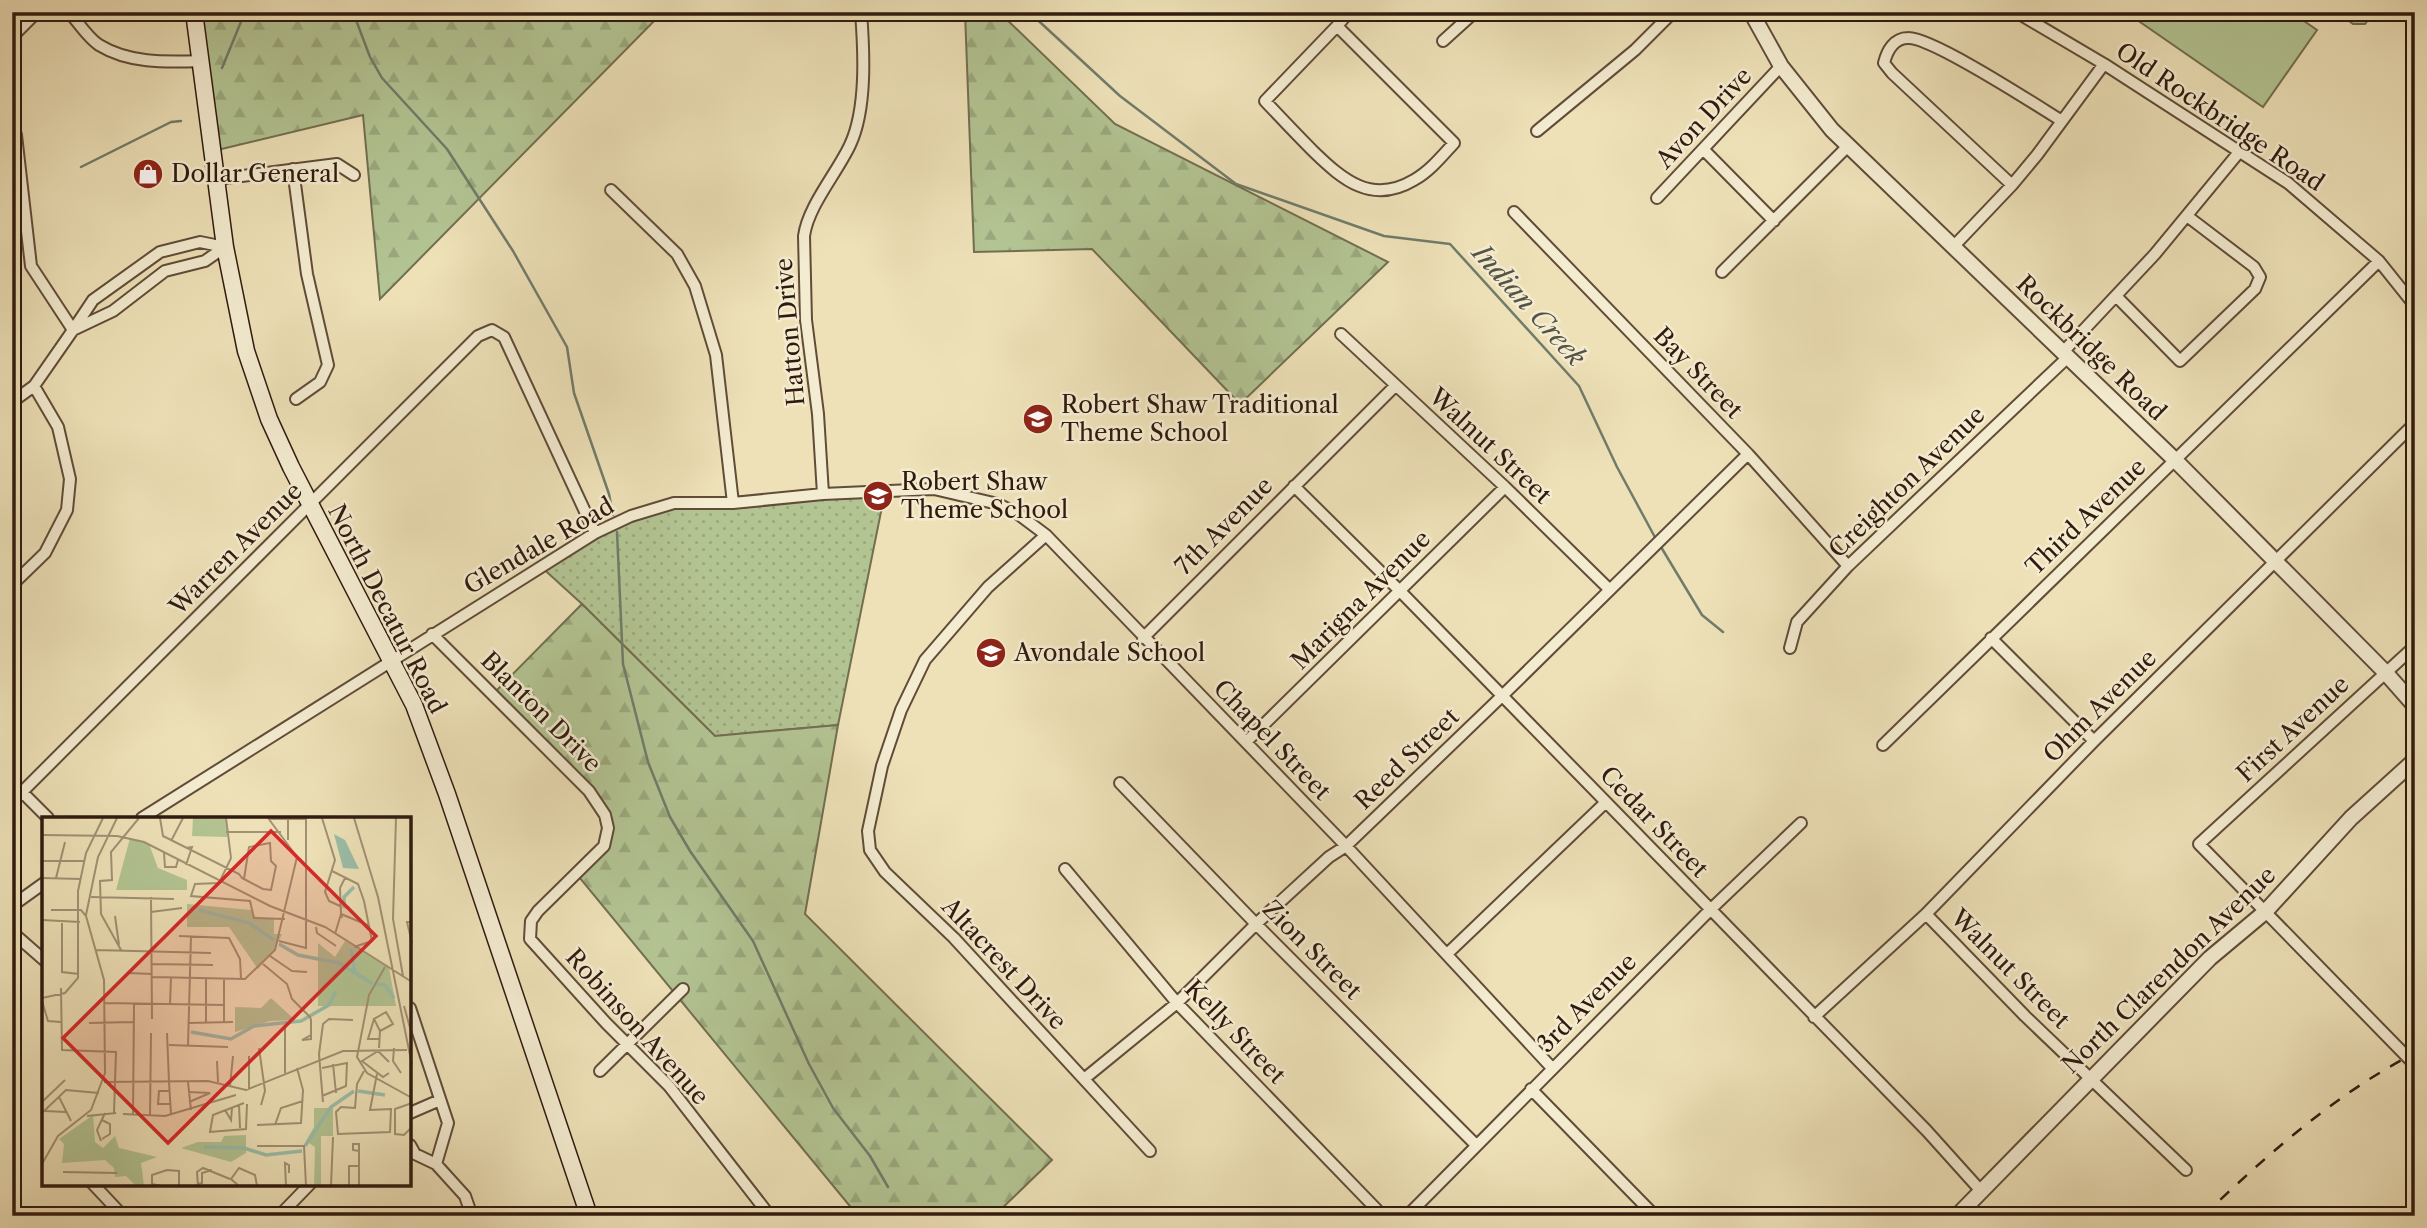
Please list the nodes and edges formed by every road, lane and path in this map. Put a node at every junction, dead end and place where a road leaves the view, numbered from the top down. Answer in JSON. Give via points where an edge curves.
{"nodes":[{"id":1,"x":37,"y":12,"type":"edge"},
{"id":2,"x":69,"y":12,"type":"edge"},
{"id":3,"x":194,"y":12,"type":"edge"},
{"id":4,"x":861,"y":12,"type":"edge"},
{"id":5,"x":1349,"y":12,"type":"edge"},
{"id":6,"x":1475,"y":12,"type":"edge"},
{"id":7,"x":1673,"y":12,"type":"edge"},
{"id":8,"x":1751,"y":12,"type":"edge"},
{"id":9,"x":2016,"y":12,"type":"edge"},
{"id":10,"x":1337,"y":26,"type":"junction"},
{"id":11,"x":12,"y":37,"type":"edge"},
{"id":12,"x":1443,"y":41,"type":"dead end"},
{"id":13,"x":202,"y":61,"type":"junction"},
{"id":14,"x":2104,"y":64,"type":"junction"},
{"id":15,"x":1781,"y":66,"type":"junction"},
{"id":16,"x":2062,"y":121,"type":"junction"},
{"id":17,"x":12,"y":127,"type":"edge"},
{"id":18,"x":1537,"y":131,"type":"dead end"},
{"id":19,"x":1847,"y":146,"type":"junction"},
{"id":20,"x":1703,"y":149,"type":"junction"},
{"id":21,"x":2240,"y":151,"type":"junction"},
{"id":22,"x":293,"y":169,"type":"junction"},
{"id":23,"x":354,"y":175,"type":"dead end"},
{"id":24,"x":218,"y":179,"type":"junction"},
{"id":25,"x":2012,"y":186,"type":"junction"},
{"id":26,"x":611,"y":190,"type":"dead end"},
{"id":27,"x":1657,"y":198,"type":"dead end"},
{"id":28,"x":1514,"y":212,"type":"dead end"},
{"id":29,"x":2187,"y":216,"type":"junction"},
{"id":30,"x":1774,"y":221,"type":"junction"},
{"id":31,"x":225,"y":247,"type":"junction"},
{"id":32,"x":1953,"y":247,"type":"junction"},
{"id":33,"x":165,"y":251,"type":"junction"},
{"id":34,"x":2379,"y":261,"type":"junction"},
{"id":35,"x":170,"y":270,"type":"junction"},
{"id":36,"x":1723,"y":272,"type":"dead end"},
{"id":37,"x":2116,"y":296,"type":"junction"},
{"id":38,"x":2415,"y":306,"type":"edge"},
{"id":39,"x":74,"y":330,"type":"junction"},
{"id":40,"x":1341,"y":334,"type":"dead end"},
{"id":41,"x":2065,"y":354,"type":"junction"},
{"id":42,"x":34,"y":386,"type":"junction"},
{"id":43,"x":1395,"y":386,"type":"junction"},
{"id":44,"x":296,"y":399,"type":"dead end"},
{"id":45,"x":12,"y":401,"type":"edge"},
{"id":46,"x":2415,"y":423,"type":"edge"},
{"id":47,"x":1748,"y":454,"type":"junction"},
{"id":48,"x":2175,"y":460,"type":"junction"},
{"id":49,"x":1294,"y":486,"type":"junction"},
{"id":50,"x":1505,"y":487,"type":"junction"},
{"id":51,"x":823,"y":494,"type":"junction"},
{"id":52,"x":733,"y":503,"type":"junction"},
{"id":53,"x":309,"y":506,"type":"junction"},
{"id":54,"x":595,"y":533,"type":"junction"},
{"id":55,"x":1046,"y":536,"type":"junction"},
{"id":56,"x":2276,"y":562,"type":"junction"},
{"id":57,"x":1849,"y":566,"type":"junction"},
{"id":58,"x":12,"y":585,"type":"edge"},
{"id":59,"x":1609,"y":589,"type":"junction"},
{"id":60,"x":1400,"y":590,"type":"junction"},
{"id":61,"x":432,"y":634,"type":"junction"},
{"id":62,"x":1143,"y":638,"type":"junction"},
{"id":63,"x":1991,"y":638,"type":"junction"},
{"id":64,"x":2415,"y":646,"type":"edge"},
{"id":65,"x":1790,"y":648,"type":"dead end"},
{"id":66,"x":391,"y":660,"type":"junction"},
{"id":67,"x":2385,"y":672,"type":"junction"},
{"id":68,"x":1502,"y":696,"type":"junction"},
{"id":69,"x":2415,"y":706,"type":"edge"},
{"id":70,"x":2094,"y":741,"type":"junction"},
{"id":71,"x":1246,"y":742,"type":"junction"},
{"id":72,"x":1883,"y":745,"type":"dead end"},
{"id":73,"x":2415,"y":760,"type":"edge"},
{"id":74,"x":1120,"y":783,"type":"dead end"},
{"id":75,"x":22,"y":792,"type":"junction"},
{"id":76,"x":12,"y":802,"type":"edge"},
{"id":77,"x":1606,"y":802,"type":"junction"},
{"id":78,"x":47,"y":817,"type":"edge"},
{"id":79,"x":144,"y":817,"type":"edge"},
{"id":80,"x":1801,"y":823,"type":"dead end"},
{"id":81,"x":1346,"y":846,"type":"junction"},
{"id":82,"x":1065,"y":869,"type":"dead end"},
{"id":83,"x":42,"y":884,"type":"edge"},
{"id":84,"x":12,"y":906,"type":"edge"},
{"id":85,"x":1710,"y":910,"type":"junction"},
{"id":86,"x":2265,"y":912,"type":"junction"},
{"id":87,"x":1926,"y":914,"type":"junction"},
{"id":88,"x":1256,"y":924,"type":"junction"},
{"id":89,"x":529,"y":930,"type":"joint"},
{"id":90,"x":12,"y":932,"type":"edge"},
{"id":91,"x":1447,"y":954,"type":"junction"},
{"id":92,"x":42,"y":958,"type":"edge"},
{"id":93,"x":683,"y":989,"type":"dead end"},
{"id":94,"x":1177,"y":1003,"type":"junction"},
{"id":95,"x":411,"y":1011,"type":"edge"},
{"id":96,"x":1814,"y":1017,"type":"junction"},
{"id":97,"x":628,"y":1044,"type":"junction"},
{"id":98,"x":2415,"y":1065,"type":"edge"},
{"id":99,"x":1552,"y":1068,"type":"junction"},
{"id":100,"x":600,"y":1071,"type":"dead end"},
{"id":101,"x":2090,"y":1078,"type":"junction"},
{"id":102,"x":1084,"y":1079,"type":"junction"},
{"id":103,"x":1531,"y":1089,"type":"junction"},
{"id":104,"x":440,"y":1100,"type":"junction"},
{"id":105,"x":411,"y":1113,"type":"edge"},
{"id":106,"x":411,"y":1146,"type":"edge"},
{"id":107,"x":1476,"y":1146,"type":"junction"},
{"id":108,"x":1150,"y":1151,"type":"dead end"},
{"id":109,"x":436,"y":1164,"type":"junction"},
{"id":110,"x":2186,"y":1170,"type":"dead end"},
{"id":111,"x":95,"y":1186,"type":"edge"},
{"id":112,"x":308,"y":1186,"type":"edge"},
{"id":113,"x":1981,"y":1191,"type":"junction"},
{"id":114,"x":123,"y":1216,"type":"edge"},
{"id":115,"x":279,"y":1216,"type":"edge"},
{"id":116,"x":472,"y":1216,"type":"edge"},
{"id":117,"x":589,"y":1216,"type":"edge"},
{"id":118,"x":770,"y":1216,"type":"edge"},
{"id":119,"x":1383,"y":1216,"type":"edge"},
{"id":120,"x":1407,"y":1216,"type":"edge"},
{"id":121,"x":1655,"y":1216,"type":"edge"},
{"id":122,"x":1957,"y":1216,"type":"edge"}],
"edges":[{"from":1,"to":11,"type":"street"},
{"from":2,"to":13,"type":"street","via":[[98,44],[132,58]]},
{"from":3,"to":13,"type":"main road","name":"North Decatur Road"},
{"from":4,"to":51,"type":"street","name":"Hatton Drive","via":[[859,118],[846,153],[806,222],[804,236],[806,320]]},
{"from":5,"to":10,"type":"street"},
{"from":6,"to":12,"type":"street"},
{"from":7,"to":18,"type":"street","via":[[1635,50]]},
{"from":8,"to":15,"type":"street","name":"Rockbridge Road"},
{"from":9,"to":14,"type":"street","name":"Old Rockbridge Road"},
{"from":10,"to":10,"type":"street","via":[[1265,101],[1347,181],[1372,190],[1413,181],[1454,143]]},
{"from":13,"to":24,"type":"main road","name":"North Decatur Road"},
{"from":14,"to":16,"type":"street"},
{"from":14,"to":21,"type":"street","name":"Old Rockbridge Road"},
{"from":15,"to":19,"type":"street","name":"Rockbridge Road"},
{"from":15,"to":20,"type":"street","name":"Avon Drive"},
{"from":16,"to":25,"type":"street"},
{"from":16,"to":25,"type":"street","via":[[1910,37],[1887,51],[1884,63],[1892,73]]},
{"from":17,"to":39,"type":"street","via":[[31,266]]},
{"from":19,"to":30,"type":"street"},
{"from":19,"to":32,"type":"street","name":"Rockbridge Road"},
{"from":20,"to":27,"type":"street","name":"Avon Drive"},
{"from":20,"to":30,"type":"street"},
{"from":21,"to":29,"type":"street","name":"Creighton Avenue"},
{"from":21,"to":34,"type":"street","name":"Old Rockbridge Road","via":[[2288,183]]},
{"from":22,"to":23,"type":"street","via":[[337,164]]},
{"from":22,"to":24,"type":"street"},
{"from":22,"to":44,"type":"street","via":[[307,274],[328,365],[320,382]]},
{"from":24,"to":31,"type":"main road","name":"North Decatur Road"},
{"from":25,"to":32,"type":"street"},
{"from":26,"to":52,"type":"street","via":[[677,254],[695,286],[716,355]]},
{"from":28,"to":47,"type":"street","name":"Bay Street"},
{"from":29,"to":37,"type":"street","name":"Creighton Avenue"},
{"from":29,"to":37,"type":"street","via":[[2253,267],[2260,277],[2255,289],[2180,361]]},
{"from":30,"to":36,"type":"street"},
{"from":31,"to":33,"type":"street","via":[[200,242]]},
{"from":31,"to":35,"type":"street","via":[[205,261]]},
{"from":31,"to":53,"type":"main road","name":"North Decatur Road","via":[[246,351],[269,419]]},
{"from":32,"to":41,"type":"street","name":"Rockbridge Road"},
{"from":33,"to":35,"type":"street"},
{"from":33,"to":39,"type":"street","via":[[93,300]]},
{"from":34,"to":38,"type":"street","name":"Old Rockbridge Road"},
{"from":34,"to":48,"type":"street","name":"Third Avenue"},
{"from":35,"to":39,"type":"street","via":[[113,311]]},
{"from":37,"to":41,"type":"street","name":"Creighton Avenue"},
{"from":39,"to":42,"type":"street"},
{"from":40,"to":43,"type":"street","name":"Walnut Street"},
{"from":41,"to":48,"type":"street","name":"Rockbridge Road"},
{"from":41,"to":57,"type":"street","name":"Creighton Avenue"},
{"from":42,"to":45,"type":"street"},
{"from":42,"to":58,"type":"street","via":[[58,427],[73,510],[45,553]]},
{"from":43,"to":49,"type":"street","name":"7th Avenue"},
{"from":43,"to":50,"type":"street","name":"Walnut Street"},
{"from":46,"to":56,"type":"street","name":"Ohm Avenue"},
{"from":47,"to":57,"type":"street","name":"Bay Street"},
{"from":47,"to":59,"type":"street","name":"Reed Street"},
{"from":48,"to":56,"type":"street","name":"Rockbridge Road"},
{"from":48,"to":63,"type":"street","name":"Third Avenue"},
{"from":49,"to":60,"type":"street","name":"Cedar Street"},
{"from":49,"to":62,"type":"street","name":"7th Avenue"},
{"from":50,"to":59,"type":"street","name":"Walnut Street"},
{"from":50,"to":60,"type":"street","name":"Marigna Avenue"},
{"from":51,"to":52,"type":"street","name":"Glendale Road"},
{"from":51,"to":55,"type":"street","name":"Glendale Road","via":[[945,491],[998,504]]},
{"from":52,"to":54,"type":"street","name":"Glendale Road","via":[[674,503]]},
{"from":53,"to":54,"type":"street","name":"Warren Avenue","via":[[478,336],[492,330],[504,337]]},
{"from":53,"to":66,"type":"main road","name":"North Decatur Road"},
{"from":53,"to":75,"type":"street","name":"Warren Avenue"},
{"from":54,"to":61,"type":"street","name":"Glendale Road"},
{"from":55,"to":62,"type":"street","name":"Chapel Street"},
{"from":55,"to":102,"type":"street","name":"Altacrest Drive","via":[[988,587],[925,660],[881,766],[868,831],[870,850],[885,872],[954,938]]},
{"from":56,"to":67,"type":"street","name":"Rockbridge Road"},
{"from":56,"to":70,"type":"street","name":"Ohm Avenue"},
{"from":57,"to":65,"type":"street","name":"Creighton Avenue","via":[[1797,621]]},
{"from":59,"to":68,"type":"street","name":"Reed Street"},
{"from":60,"to":68,"type":"street","name":"Cedar Street"},
{"from":60,"to":71,"type":"street","name":"Marigna Avenue"},
{"from":61,"to":66,"type":"street","name":"Glendale Road"},
{"from":61,"to":89,"type":"street","name":"Blanton Drive","via":[[589,791],[605,816],[604,846],[538,911]]},
{"from":62,"to":71,"type":"street","name":"Chapel Street"},
{"from":63,"to":70,"type":"street"},
{"from":63,"to":72,"type":"street","name":"Third Avenue"},
{"from":64,"to":67,"type":"street","name":"First Avenue"},
{"from":66,"to":79,"type":"street","name":"Glendale Road"},
{"from":66,"to":117,"type":"main road","name":"North Decatur Road","via":[[414,705],[447,794]]},
{"from":67,"to":69,"type":"street","name":"Rockbridge Road"},
{"from":67,"to":86,"type":"street","name":"First Avenue","via":[[2199,844]]},
{"from":68,"to":77,"type":"street","name":"Cedar Street"},
{"from":68,"to":81,"type":"street","name":"Reed Street"},
{"from":70,"to":87,"type":"street","name":"Ohm Avenue"},
{"from":71,"to":81,"type":"street","name":"Chapel Street"},
{"from":73,"to":86,"type":"street","name":"North Clarendon Avenue","via":[[2351,818]]},
{"from":74,"to":88,"type":"street","name":"Zion Street"},
{"from":75,"to":76,"type":"street","name":"Warren Avenue"},
{"from":75,"to":78,"type":"street"},
{"from":77,"to":85,"type":"street","name":"Cedar Street"},
{"from":77,"to":91,"type":"street"},
{"from":80,"to":85,"type":"street","name":"3rd Avenue"},
{"from":81,"to":88,"type":"street","name":"Reed Street"},
{"from":81,"to":91,"type":"street","name":"Chapel Street"},
{"from":82,"to":94,"type":"street","name":"Kelly Street"},
{"from":83,"to":84,"type":"street"},
{"from":85,"to":96,"type":"street","name":"Cedar Street"},
{"from":85,"to":99,"type":"street","name":"3rd Avenue"},
{"from":86,"to":98,"type":"street"},
{"from":86,"to":101,"type":"street","name":"North Clarendon Avenue","via":[[2210,958]]},
{"from":87,"to":96,"type":"street","name":"Ohm Avenue"},
{"from":87,"to":101,"type":"street","name":"Walnut Street"},
{"from":88,"to":94,"type":"street","name":"Reed Street"},
{"from":88,"to":107,"type":"street","name":"Zion Street"},
{"from":89,"to":97,"type":"street","name":"Robinson Avenue","via":[[537,949]]},
{"from":90,"to":92,"type":"street"},
{"from":91,"to":99,"type":"street","name":"Chapel Street"},
{"from":93,"to":97,"type":"street"},
{"from":94,"to":102,"type":"street","name":"Reed Street"},
{"from":94,"to":119,"type":"street","name":"Kelly Street"},
{"from":95,"to":104,"type":"street"},
{"from":96,"to":113,"type":"street","name":"Cedar Street"},
{"from":97,"to":100,"type":"street"},
{"from":97,"to":118,"type":"street","name":"Robinson Avenue","via":[[668,1086]]},
{"from":99,"to":103,"type":"street","name":"3rd Avenue"},
{"from":101,"to":110,"type":"street","name":"Walnut Street"},
{"from":101,"to":113,"type":"street","name":"North Clarendon Avenue"},
{"from":102,"to":108,"type":"street","name":"Altacrest Drive"},
{"from":103,"to":107,"type":"street","name":"3rd Avenue"},
{"from":103,"to":121,"type":"street"},
{"from":104,"to":105,"type":"street"},
{"from":104,"to":109,"type":"street","via":[[448,1123]]},
{"from":106,"to":109,"type":"street","via":[[415,1154]]},
{"from":107,"to":120,"type":"street","name":"3rd Avenue"},
{"from":109,"to":116,"type":"street","via":[[465,1196]]},
{"from":111,"to":114,"type":"street"},
{"from":112,"to":115,"type":"street"},
{"from":113,"to":122,"type":"street","name":"North Clarendon Avenue"}]}
